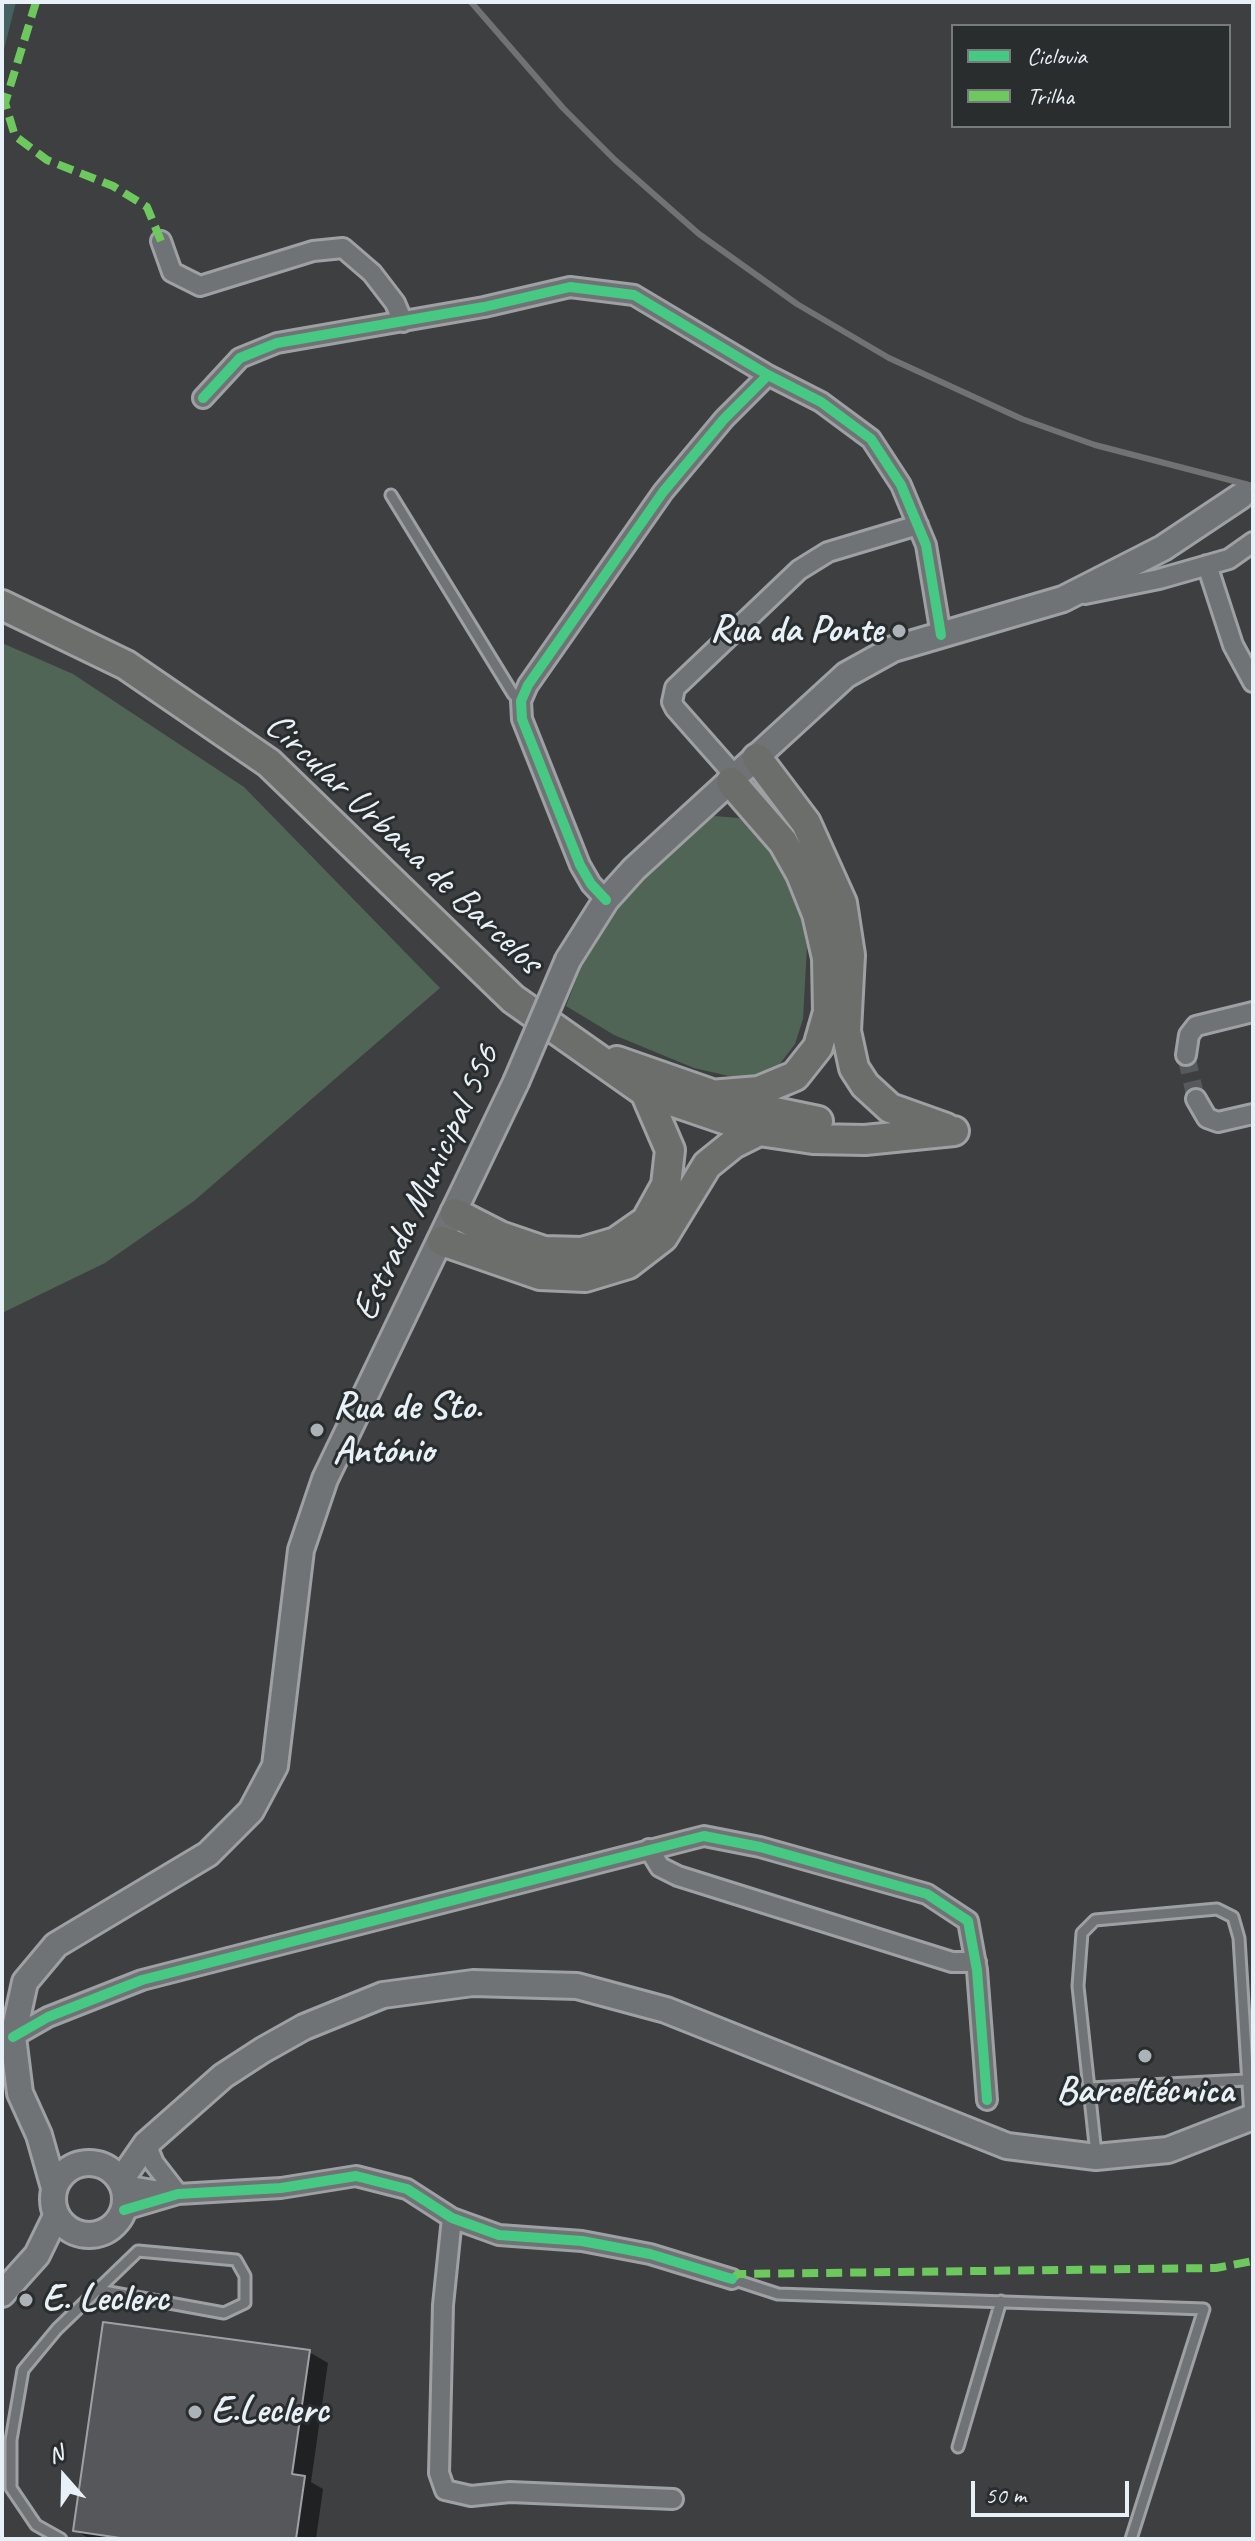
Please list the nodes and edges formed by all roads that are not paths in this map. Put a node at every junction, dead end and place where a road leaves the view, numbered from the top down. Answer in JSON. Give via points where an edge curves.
{"nodes":[{"id":1,"x":161,"y":241,"type":"dead end"},
{"id":2,"x":403,"y":322,"type":"junction"},
{"id":3,"x":768,"y":375,"type":"junction"},
{"id":4,"x":203,"y":398,"type":"dead end"},
{"id":5,"x":391,"y":495,"type":"dead end"},
{"id":6,"x":1241,"y":496,"type":"dead end"},
{"id":7,"x":918,"y":525,"type":"junction"},
{"id":8,"x":1253,"y":542,"type":"edge"},
{"id":9,"x":1207,"y":565,"type":"junction"},
{"id":10,"x":1063,"y":599,"type":"junction"},
{"id":11,"x":2,"y":605,"type":"edge"},
{"id":12,"x":941,"y":635,"type":"junction"},
{"id":13,"x":1253,"y":682,"type":"edge"},
{"id":14,"x":521,"y":701,"type":"junction"},
{"id":15,"x":741,"y":772,"type":"junction"},
{"id":16,"x":606,"y":900,"type":"junction"},
{"id":17,"x":1253,"y":1012,"type":"edge"},
{"id":18,"x":583,"y":1048,"type":"junction"},
{"id":19,"x":1186,"y":1055,"type":"tunnel mouth"},
{"id":20,"x":645,"y":1092,"type":"junction"},
{"id":21,"x":710,"y":1095,"type":"junction"},
{"id":22,"x":1196,"y":1099,"type":"tunnel mouth"},
{"id":23,"x":1253,"y":1114,"type":"edge"},
{"id":24,"x":759,"y":1131,"type":"junction"},
{"id":25,"x":909,"y":1135,"type":"junction"},
{"id":26,"x":455,"y":1213,"type":"junction"},
{"id":27,"x":442,"y":1241,"type":"junction"},
{"id":28,"x":649,"y":1849,"type":"junction"},
{"id":29,"x":976,"y":1962,"type":"junction"},
{"id":30,"x":13,"y":2037,"type":"junction"},
{"id":31,"x":1246,"y":2080,"type":"junction"},
{"id":32,"x":1089,"y":2088,"type":"junction"},
{"id":33,"x":987,"y":2100,"type":"dead end"},
{"id":34,"x":1252,"y":2118,"type":"edge"},
{"id":35,"x":39,"y":2135,"type":"junction"},
{"id":36,"x":146,"y":2144,"type":"junction"},
{"id":37,"x":1096,"y":2157,"type":"junction"},
{"id":38,"x":93,"y":2163,"type":"junction"},
{"id":39,"x":122,"y":2183,"type":"junction"},
{"id":40,"x":54,"y":2188,"type":"junction"},
{"id":41,"x":178,"y":2194,"type":"junction"},
{"id":42,"x":124,"y":2210,"type":"junction"},
{"id":43,"x":56,"y":2216,"type":"junction"},
{"id":44,"x":452,"y":2218,"type":"junction"},
{"id":45,"x":77,"y":2234,"type":"junction"},
{"id":46,"x":37,"y":2255,"type":"junction"},
{"id":47,"x":732,"y":2279,"type":"joint"},
{"id":48,"x":98,"y":2290,"type":"junction"},
{"id":49,"x":2,"y":2294,"type":"edge"},
{"id":50,"x":1001,"y":2301,"type":"junction"},
{"id":51,"x":958,"y":2447,"type":"dead end"},
{"id":52,"x":673,"y":2499,"type":"dead end"},
{"id":53,"x":61,"y":2539,"type":"edge"},
{"id":54,"x":1131,"y":2539,"type":"edge"}],
"edges":[{"from":1,"to":2,"type":"street","via":[[172,272],[200,286],[313,251],[343,248],[372,273]]},
{"from":2,"to":3,"type":"street","via":[[570,287],[634,295]]},
{"from":2,"to":4,"type":"street","via":[[277,343],[240,358]]},
{"from":3,"to":7,"type":"street","via":[[821,402],[871,439],[901,485]]},
{"from":3,"to":14,"type":"street","via":[[663,492]]},
{"from":5,"to":14,"type":"lane"},
{"from":6,"to":10,"type":"main road","name":"Estrada Municipal 556","via":[[1163,548]]},
{"from":7,"to":12,"type":"street"},
{"from":7,"to":15,"type":"street","via":[[828,552],[799,570],[675,688],[675,708]]},
{"from":8,"to":9,"type":"street","via":[[1229,559]]},
{"from":9,"to":10,"type":"street"},
{"from":9,"to":13,"type":"street","via":[[1233,645]]},
{"from":10,"to":12,"type":"main road","name":"Estrada Municipal 556"},
{"from":11,"to":18,"type":"main road","name":"Circular Urbana de Barcelos","via":[[126,665],[269,763],[513,999]]},
{"from":12,"to":15,"type":"main road","name":"Estrada Municipal 556","via":[[893,649],[846,675]]},
{"from":14,"to":16,"type":"street","via":[[522,719],[580,865]]},
{"from":15,"to":16,"type":"main road","name":"Estrada Municipal 556"},
{"from":15,"to":21,"type":"main road","via":[[801,874],[817,914],[827,958],[828,1012],[818,1047],[795,1076],[759,1091]]},
{"from":15,"to":25,"type":"main road","via":[[806,823],[842,903],[850,955],[846,1031],[854,1068],[890,1108],[954,1131]]},
{"from":16,"to":26,"type":"main road","name":"Estrada Municipal 556","bridge":true,"via":[[568,960]]},
{"from":17,"to":19,"type":"street","via":[[1196,1026]]},
{"from":18,"to":20,"type":"main road","name":"Circular Urbana de Barcelos"},
{"from":18,"to":21,"type":"main road","name":"Circular Urbana de Barcelos"},
{"from":20,"to":24,"type":"main road","name":"Circular Urbana de Barcelos"},
{"from":20,"to":26,"type":"main road","via":[[670,1150],[666,1185],[646,1221],[616,1242],[582,1252],[544,1251]]},
{"from":21,"to":25,"type":"main road","name":"Circular Urbana de Barcelos","via":[[776,1114]]},
{"from":22,"to":23,"type":"street","via":[[1207,1118],[1218,1122]]},
{"from":24,"to":25,"type":"main road","name":"Circular Urbana de Barcelos","via":[[842,1141]]},
{"from":24,"to":27,"type":"main road","via":[[707,1165],[663,1237],[628,1264],[585,1277],[540,1275]]},
{"from":26,"to":27,"type":"main road","name":"Estrada Municipal 556"},
{"from":27,"to":30,"type":"main road","name":"Estrada Municipal 556","via":[[325,1479],[301,1550],[275,1766],[251,1811],[208,1854],[56,1945],[25,1982]]},
{"from":28,"to":29,"type":"street","via":[[660,1867],[678,1876],[952,1962]]},
{"from":28,"to":29,"type":"street","via":[[704,1836],[927,1894],[968,1921]]},
{"from":28,"to":30,"type":"street","via":[[142,1980],[48,2017]]},
{"from":29,"to":33,"type":"street"},
{"from":30,"to":35,"type":"main road","name":"Estrada Municipal 556","via":[[20,2093]]},
{"from":31,"to":32,"type":"lane"},
{"from":31,"to":32,"type":"lane","via":[[1239,1938],[1233,1917],[1217,1909],[1095,1920],[1082,1933],[1078,1986]]},
{"from":31,"to":34,"type":"lane"},
{"from":32,"to":37,"type":"lane"},
{"from":34,"to":37,"type":"main road","via":[[1168,2150]]},
{"from":35,"to":38,"type":"main road"},
{"from":35,"to":40,"type":"main road","name":"Estrada Municipal 556"},
{"from":36,"to":37,"type":"main road","via":[[223,2076],[304,2027],[383,1995],[473,1983],[577,1986],[651,2006],[1007,2146]]},
{"from":36,"to":38,"type":"main road"},
{"from":36,"to":39,"type":"main road"},
{"from":36,"to":41,"type":"street"},
{"from":38,"to":39,"type":"main road"},
{"from":38,"to":40,"type":"main road","via":[[66,2170]]},
{"from":39,"to":41,"type":"street"},
{"from":39,"to":42,"type":"main road"},
{"from":40,"to":43,"type":"main road"},
{"from":41,"to":42,"type":"street"},
{"from":41,"to":44,"type":"street","via":[[281,2188],[356,2176],[407,2189]]},
{"from":42,"to":45,"type":"main road","via":[[111,2228]]},
{"from":43,"to":45,"type":"main road"},
{"from":43,"to":46,"type":"main road"},
{"from":44,"to":47,"type":"street","via":[[499,2235],[582,2241],[650,2254]]},
{"from":44,"to":52,"type":"street","via":[[443,2305],[439,2457],[445,2490],[471,2496],[510,2492]]},
{"from":45,"to":46,"type":"main road"},
{"from":46,"to":49,"type":"main road"},
{"from":47,"to":50,"type":"lane","via":[[778,2294]]},
{"from":48,"to":48,"type":"lane","via":[[224,2313],[245,2303],[245,2276],[236,2260],[138,2251]]},
{"from":48,"to":53,"type":"lane","via":[[23,2370],[11,2440],[11,2488],[36,2525]]},
{"from":50,"to":51,"type":"lane"},
{"from":50,"to":54,"type":"lane","via":[[1204,2309]]}]}
